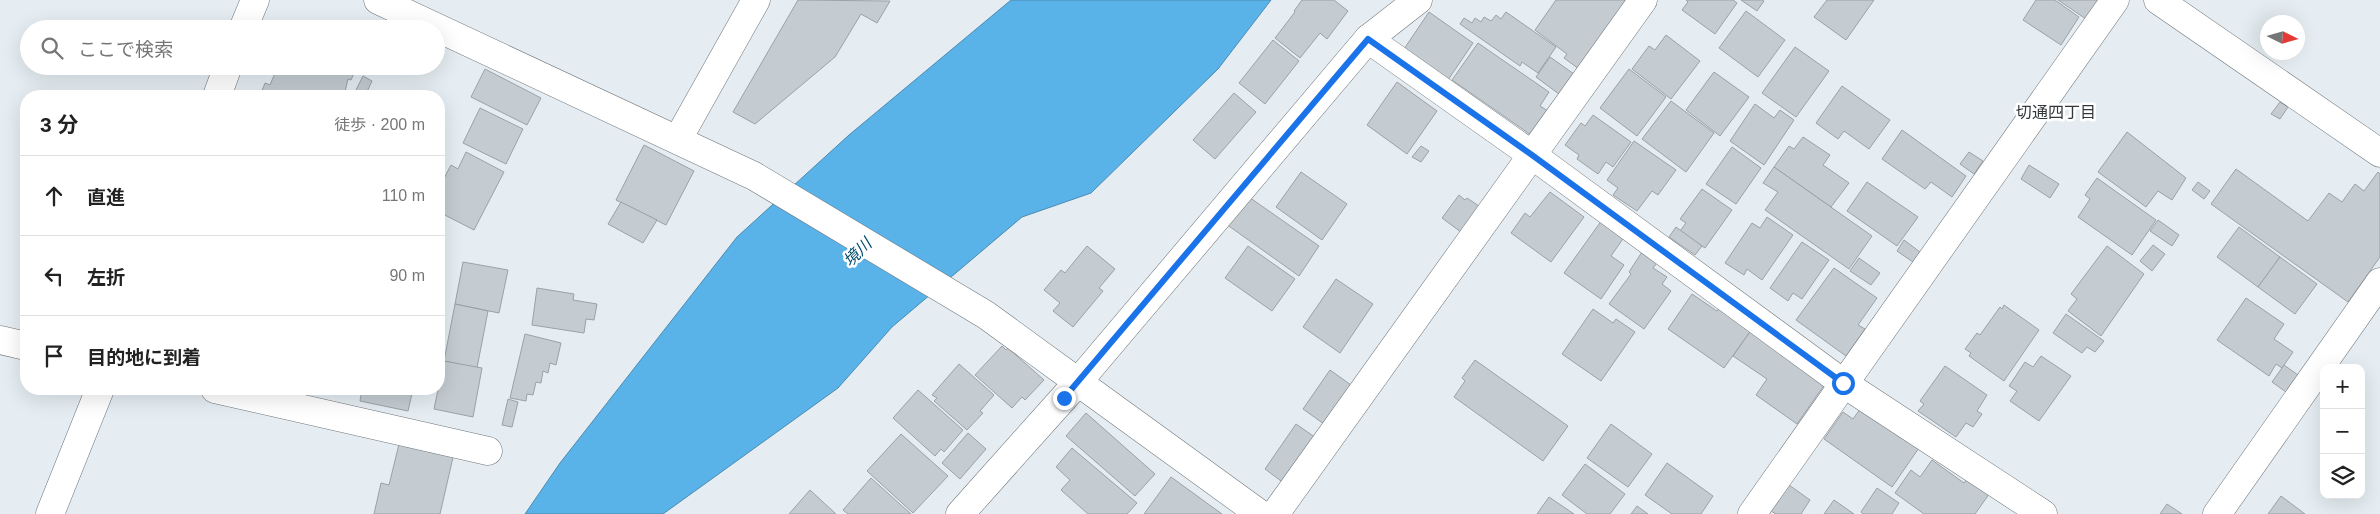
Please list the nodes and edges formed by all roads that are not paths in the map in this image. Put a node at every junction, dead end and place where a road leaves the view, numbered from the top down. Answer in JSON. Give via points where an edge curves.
{"nodes":[{"id":1,"x":255,"y":0,"type":"edge"},
{"id":2,"x":378,"y":0,"type":"edge"},
{"id":3,"x":756,"y":0,"type":"edge"},
{"id":4,"x":1418,"y":0,"type":"edge"},
{"id":5,"x":1643,"y":0,"type":"edge"},
{"id":6,"x":2115,"y":0,"type":"edge"},
{"id":7,"x":2158,"y":0,"type":"edge"},
{"id":8,"x":247,"y":20,"type":"edge"},
{"id":9,"x":421,"y":20,"type":"edge"},
{"id":10,"x":445,"y":31,"type":"edge"},
{"id":11,"x":1368,"y":39,"type":"junction"},
{"id":12,"x":224,"y":75,"type":"edge"},
{"id":13,"x":218,"y":90,"type":"edge"},
{"id":14,"x":678,"y":140,"type":"junction"},
{"id":15,"x":2380,"y":153,"type":"edge"},
{"id":16,"x":1532,"y":155,"type":"junction"},
{"id":17,"x":2380,"y":282,"type":"edge"},
{"id":18,"x":0,"y":340,"type":"edge"},
{"id":19,"x":20,"y":345,"type":"edge"},
{"id":20,"x":1078,"y":382,"type":"junction"},
{"id":21,"x":1843,"y":383,"type":"junction"},
{"id":22,"x":98,"y":395,"type":"edge"},
{"id":23,"x":241,"y":395,"type":"edge"},
{"id":24,"x":488,"y":451,"type":"dead end"},
{"id":25,"x":50,"y":514,"type":"edge"},
{"id":26,"x":960,"y":514,"type":"edge"},
{"id":27,"x":1260,"y":514,"type":"edge"},
{"id":28,"x":1275,"y":514,"type":"edge"},
{"id":29,"x":1752,"y":514,"type":"edge"},
{"id":30,"x":2043,"y":514,"type":"edge"},
{"id":31,"x":2217,"y":514,"type":"edge"}],
"edges":[{"from":1,"to":8,"type":"street"},
{"from":2,"to":9,"type":"street"},
{"from":3,"to":14,"type":"street"},
{"from":4,"to":11,"type":"street"},
{"from":5,"to":16,"type":"street"},
{"from":6,"to":21,"type":"street"},
{"from":7,"to":15,"type":"street"},
{"from":10,"to":14,"type":"street"},
{"from":11,"to":16,"type":"street"},
{"from":11,"to":20,"type":"street"},
{"from":12,"to":13,"type":"street"},
{"from":14,"to":20,"type":"street","via":[[754,176],[986,315]]},
{"from":16,"to":21,"type":"street"},
{"from":16,"to":28,"type":"street"},
{"from":17,"to":31,"type":"street"},
{"from":18,"to":19,"type":"street"},
{"from":20,"to":26,"type":"street"},
{"from":20,"to":27,"type":"street"},
{"from":21,"to":29,"type":"street"},
{"from":21,"to":30,"type":"street"},
{"from":22,"to":25,"type":"street"},
{"from":23,"to":24,"type":"street"}]}
